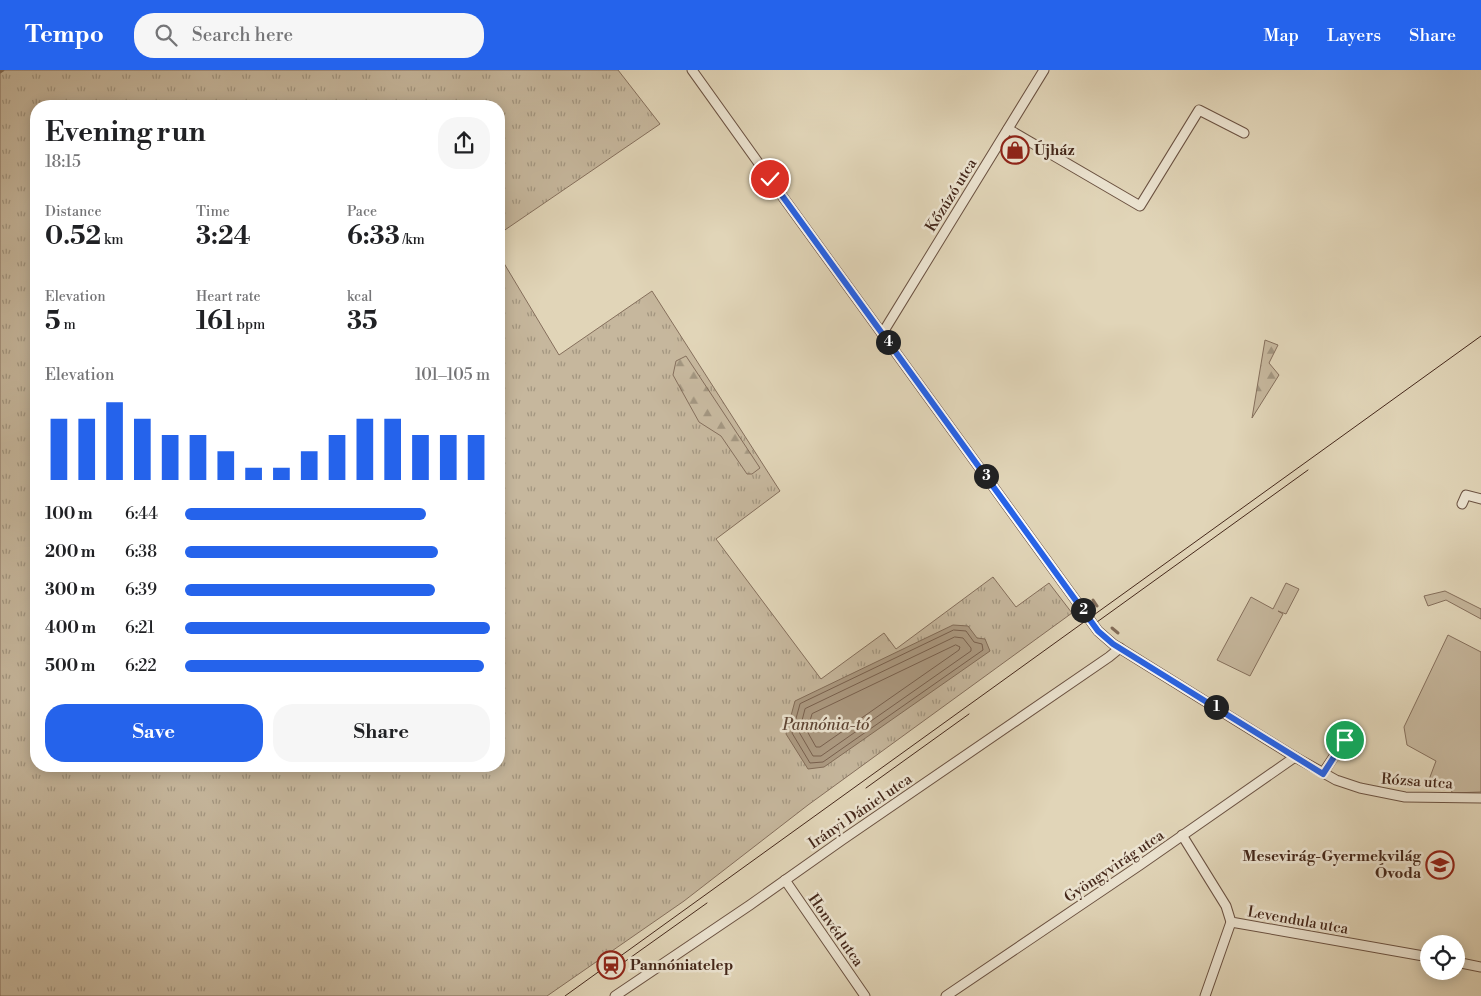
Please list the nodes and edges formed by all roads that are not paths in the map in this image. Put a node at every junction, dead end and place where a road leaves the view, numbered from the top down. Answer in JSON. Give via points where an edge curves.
{"nodes":[{"id":1,"x":692,"y":70,"type":"edge"},
{"id":2,"x":1044,"y":70,"type":"edge"},
{"id":3,"x":1008,"y":129,"type":"junction"},
{"id":4,"x":1244,"y":133,"type":"dead end"},
{"id":5,"x":882,"y":334,"type":"junction"},
{"id":6,"x":1481,"y":499,"type":"edge"},
{"id":7,"x":1462,"y":504,"type":"dead end"},
{"id":8,"x":1120,"y":648,"type":"junction"},
{"id":9,"x":1345,"y":740,"type":"dead end"},
{"id":10,"x":1295,"y":757,"type":"junction"},
{"id":11,"x":1323,"y":774,"type":"junction"},
{"id":12,"x":1481,"y":798,"type":"edge"},
{"id":13,"x":1182,"y":835,"type":"junction"},
{"id":14,"x":785,"y":880,"type":"junction"},
{"id":15,"x":1231,"y":922,"type":"junction"},
{"id":16,"x":1420,"y":956,"type":"edge"},
{"id":17,"x":1465,"y":964,"type":"edge"},
{"id":18,"x":1481,"y":967,"type":"edge"},
{"id":19,"x":615,"y":996,"type":"edge"},
{"id":20,"x":865,"y":996,"type":"edge"},
{"id":21,"x":946,"y":996,"type":"edge"},
{"id":22,"x":1205,"y":996,"type":"edge"}],
"edges":[{"from":1,"to":5,"type":"street","name":"Rózsa utca"},
{"from":2,"to":3,"type":"street","name":"Kőzúzó utca"},
{"from":3,"to":4,"type":"street","via":[[1140,206],[1199,110]]},
{"from":3,"to":5,"type":"street","name":"Kőzúzó utca"},
{"from":5,"to":8,"type":"street","name":"Rózsa utca","via":[[1098,631]]},
{"from":6,"to":7,"type":"street","via":[[1466,495]]},
{"from":8,"to":10,"type":"street","name":"Rózsa utca"},
{"from":8,"to":14,"type":"street","name":"Irányi Dániel utca","via":[[1110,658]]},
{"from":9,"to":11,"type":"street"},
{"from":10,"to":11,"type":"street","name":"Rózsa utca"},
{"from":10,"to":13,"type":"street","name":"Gyöngyvirág utca"},
{"from":11,"to":12,"type":"street","name":"Rózsa utca","via":[[1360,788],[1405,797]]},
{"from":13,"to":15,"type":"street","name":"Levendula utca","via":[[1226,906]]},
{"from":13,"to":21,"type":"street","name":"Gyöngyvirág utca"},
{"from":14,"to":19,"type":"street","name":"Irányi Dániel utca"},
{"from":14,"to":20,"type":"street","name":"Honvéd utca"},
{"from":15,"to":16,"type":"street","name":"Levendula utca"},
{"from":15,"to":22,"type":"street"},
{"from":17,"to":18,"type":"street"}]}
